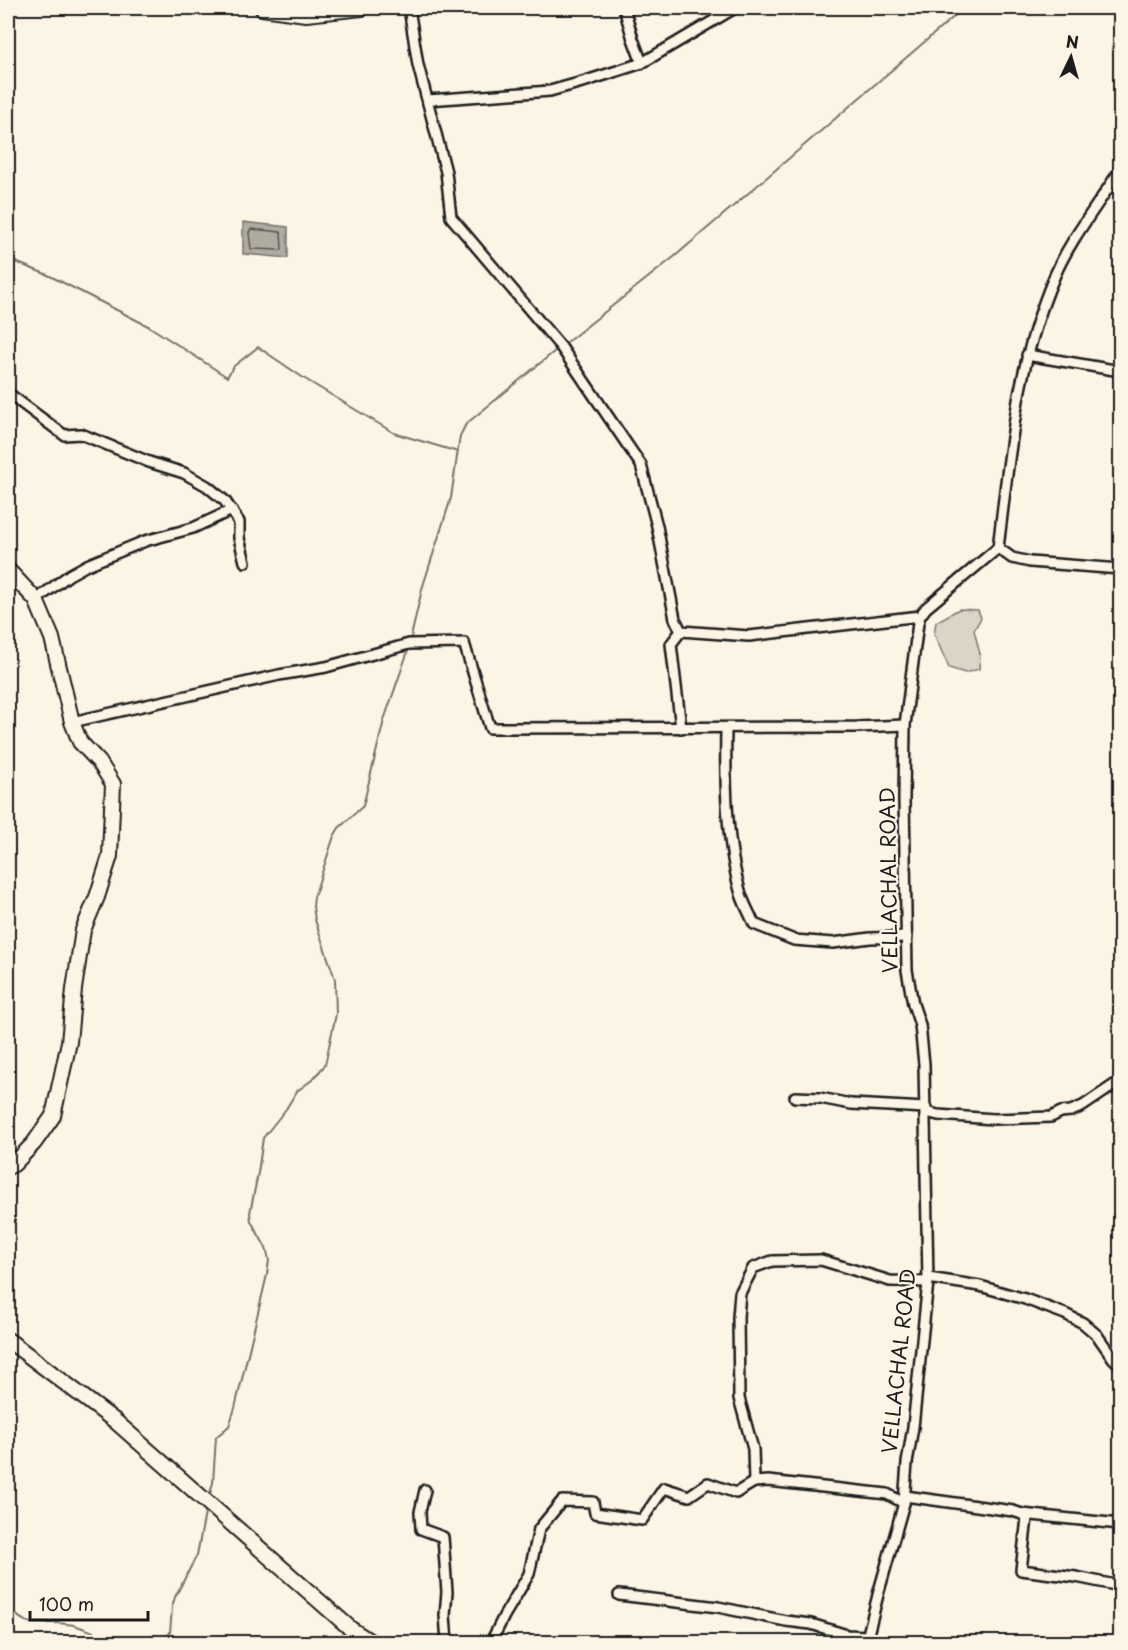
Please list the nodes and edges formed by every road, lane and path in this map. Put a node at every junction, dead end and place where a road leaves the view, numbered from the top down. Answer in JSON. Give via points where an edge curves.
{"nodes":[{"id":1,"x":262,"y":8,"type":"edge"},
{"id":2,"x":362,"y":8,"type":"edge"},
{"id":3,"x":409,"y":8,"type":"edge"},
{"id":4,"x":624,"y":8,"type":"edge"},
{"id":5,"x":735,"y":8,"type":"edge"},
{"id":6,"x":642,"y":63,"type":"junction"},
{"id":7,"x":428,"y":99,"type":"junction"},
{"id":8,"x":1120,"y":170,"type":"edge"},
{"id":9,"x":1027,"y":355,"type":"junction"},
{"id":10,"x":1120,"y":371,"type":"edge"},
{"id":11,"x":8,"y":393,"type":"edge"},
{"id":12,"x":232,"y":510,"type":"junction"},
{"id":13,"x":998,"y":548,"type":"junction"},
{"id":14,"x":245,"y":562,"type":"dead end"},
{"id":15,"x":1120,"y":569,"type":"edge"},
{"id":16,"x":8,"y":570,"type":"edge"},
{"id":17,"x":36,"y":600,"type":"junction"},
{"id":18,"x":920,"y":616,"type":"junction"},
{"id":19,"x":681,"y":631,"type":"junction"},
{"id":20,"x":72,"y":722,"type":"junction"},
{"id":21,"x":905,"y":725,"type":"junction"},
{"id":22,"x":681,"y":728,"type":"junction"},
{"id":23,"x":726,"y":728,"type":"junction"},
{"id":24,"x":907,"y":937,"type":"junction"},
{"id":25,"x":1120,"y":1081,"type":"edge"},
{"id":26,"x":795,"y":1097,"type":"dead end"},
{"id":27,"x":926,"y":1110,"type":"junction"},
{"id":28,"x":8,"y":1167,"type":"edge"},
{"id":29,"x":928,"y":1280,"type":"junction"},
{"id":30,"x":8,"y":1340,"type":"edge"},
{"id":31,"x":1120,"y":1365,"type":"edge"},
{"id":32,"x":754,"y":1482,"type":"junction"},
{"id":33,"x":425,"y":1490,"type":"dead end"},
{"id":34,"x":905,"y":1500,"type":"junction"},
{"id":35,"x":1022,"y":1514,"type":"junction"},
{"id":36,"x":1120,"y":1524,"type":"edge"},
{"id":37,"x":1120,"y":1586,"type":"edge"},
{"id":38,"x":619,"y":1595,"type":"dead end"},
{"id":39,"x":867,"y":1639,"type":"edge"},
{"id":40,"x":371,"y":1642,"type":"edge"},
{"id":41,"x":447,"y":1642,"type":"edge"},
{"id":42,"x":491,"y":1642,"type":"edge"}],
"edges":[{"from":1,"to":2,"type":"street","via":[[306,14]]},
{"from":3,"to":7,"type":"street"},
{"from":4,"to":6,"type":"street"},
{"from":5,"to":6,"type":"street"},
{"from":6,"to":7,"type":"street","via":[[550,91]]},
{"from":7,"to":19,"type":"street","via":[[446,172],[451,218],[561,347],[641,465],[675,620]]},
{"from":8,"to":9,"type":"street","via":[[1055,274]]},
{"from":9,"to":10,"type":"street"},
{"from":9,"to":13,"type":"street","via":[[1012,427]]},
{"from":11,"to":12,"type":"street","via":[[64,435],[81,434],[184,473],[207,486]]},
{"from":12,"to":14,"type":"street","via":[[240,522]]},
{"from":12,"to":17,"type":"street","via":[[194,528],[146,541],[87,565]]},
{"from":13,"to":15,"type":"street","via":[[1012,558],[1030,562]]},
{"from":13,"to":18,"type":"street"},
{"from":16,"to":17,"type":"street"},
{"from":17,"to":20,"type":"street","via":[[52,638]]},
{"from":18,"to":19,"type":"street","via":[[749,636]]},
{"from":18,"to":21,"type":"street","name":"VELLACHAL ROAD"},
{"from":19,"to":22,"type":"street","via":[[672,644]]},
{"from":20,"to":22,"type":"street","via":[[326,667],[409,644],[464,644],[490,728]]},
{"from":20,"to":28,"type":"street","via":[[80,742],[113,784],[110,856],[83,930],[69,1042],[53,1116],[34,1143]]},
{"from":21,"to":23,"type":"street"},
{"from":21,"to":24,"type":"street","name":"VELLACHAL ROAD"},
{"from":22,"to":23,"type":"street"},
{"from":23,"to":24,"type":"street","via":[[733,858],[741,896],[754,924],[794,940],[833,943]]},
{"from":24,"to":27,"type":"street","name":"VELLACHAL ROAD","via":[[907,970],[920,1025]]},
{"from":25,"to":27,"type":"street","via":[[1083,1106],[1051,1117],[994,1119],[938,1115]]},
{"from":26,"to":27,"type":"street"},
{"from":27,"to":29,"type":"street","name":"VELLACHAL ROAD"},
{"from":29,"to":31,"type":"street","via":[[988,1288],[1065,1314],[1097,1335]]},
{"from":29,"to":32,"type":"street","via":[[890,1281],[820,1260],[772,1261],[753,1268],[740,1293],[738,1317],[740,1398],[753,1449]]},
{"from":29,"to":34,"type":"street","name":"VELLACHAL ROAD"},
{"from":30,"to":40,"type":"street","via":[[115,1421],[351,1629]]},
{"from":32,"to":34,"type":"street","via":[[858,1489]]},
{"from":32,"to":42,"type":"street","via":[[736,1493],[708,1483],[689,1496],[664,1488],[642,1520],[595,1513],[593,1502],[562,1501],[539,1529],[529,1574]]},
{"from":33,"to":41,"type":"street","via":[[421,1529],[443,1537],[445,1546]]},
{"from":34,"to":35,"type":"street"},
{"from":34,"to":39,"type":"street","name":"VELLACHAL ROAD"},
{"from":35,"to":36,"type":"street"},
{"from":35,"to":37,"type":"street","via":[[1027,1518],[1021,1570]]},
{"from":38,"to":39,"type":"street","via":[[718,1607]]}]}
